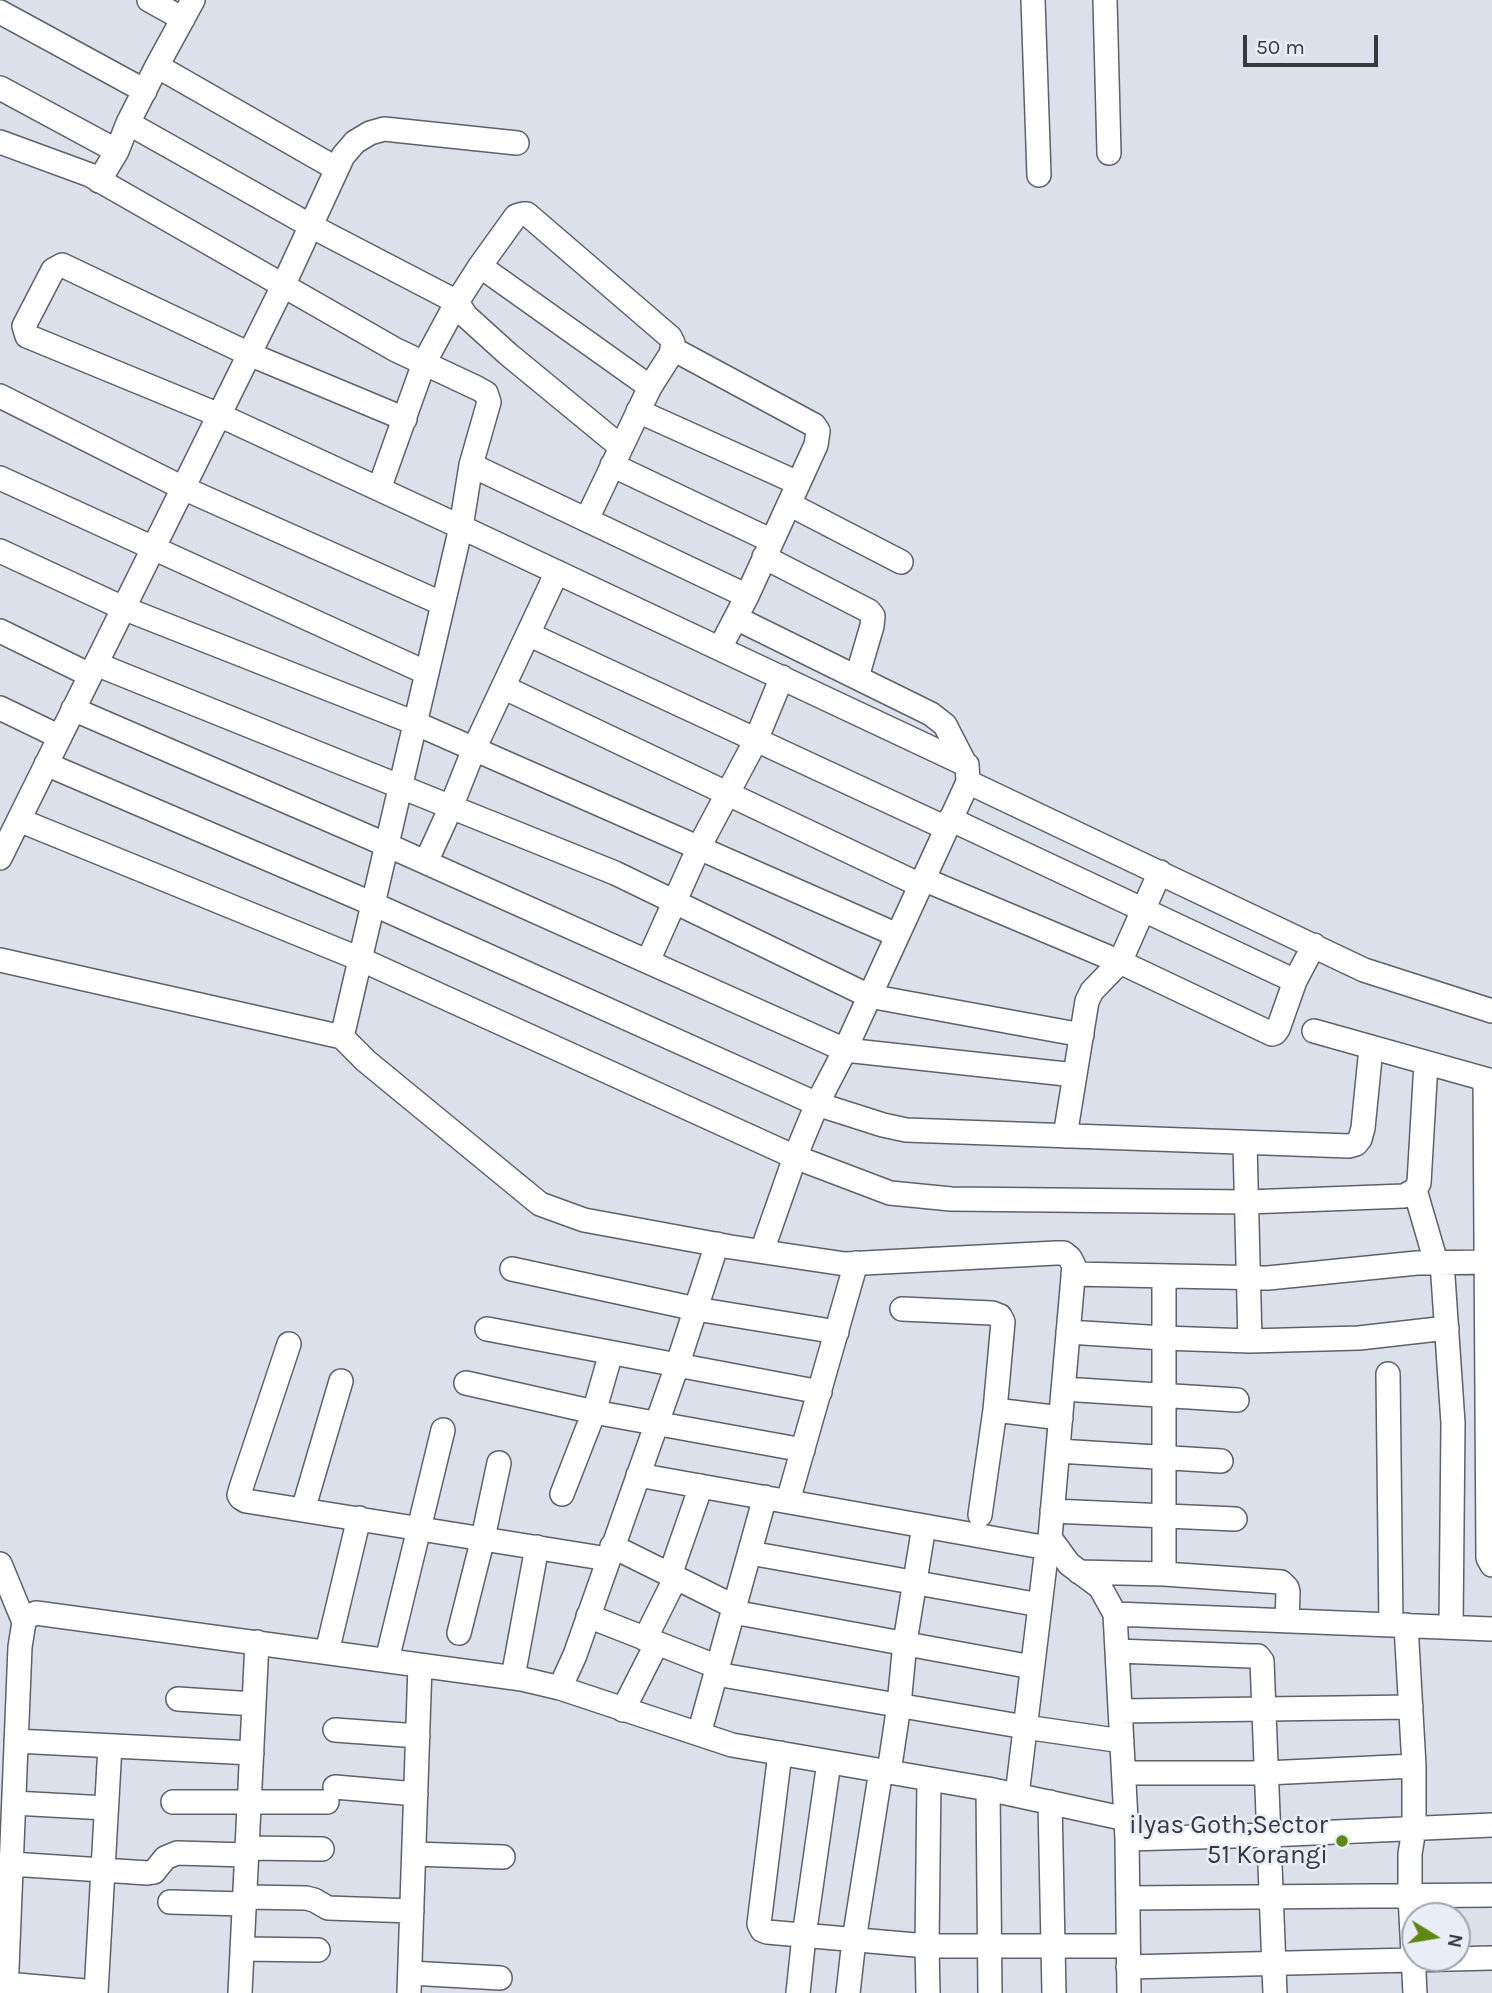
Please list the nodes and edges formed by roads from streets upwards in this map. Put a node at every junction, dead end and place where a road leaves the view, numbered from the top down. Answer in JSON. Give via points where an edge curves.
{"nodes":[{"id":1,"x":149,"y":0,"type":"edge"},
{"id":2,"x":1033,"y":0,"type":"edge"},
{"id":3,"x":1105,"y":0,"type":"edge"},
{"id":4,"x":188,"y":10,"type":"edge"},
{"id":5,"x":0,"y":12,"type":"edge"},
{"id":6,"x":157,"y":66,"type":"junction"},
{"id":7,"x":0,"y":88,"type":"edge"},
{"id":8,"x":145,"y":91,"type":"junction"},
{"id":9,"x":128,"y":123,"type":"junction"},
{"id":10,"x":0,"y":142,"type":"edge"},
{"id":11,"x":517,"y":143,"type":"dead end"},
{"id":12,"x":117,"y":151,"type":"junction"},
{"id":13,"x":1109,"y":153,"type":"dead end"},
{"id":14,"x":337,"y":169,"type":"junction"},
{"id":15,"x":1039,"y":175,"type":"dead end"},
{"id":16,"x":99,"y":181,"type":"junction"},
{"id":17,"x":311,"y":226,"type":"junction"},
{"id":18,"x":480,"y":266,"type":"junction"},
{"id":19,"x":283,"y":286,"type":"junction"},
{"id":20,"x":457,"y":302,"type":"junction"},
{"id":21,"x":673,"y":349,"type":"junction"},
{"id":22,"x":249,"y":354,"type":"junction"},
{"id":23,"x":424,"y":363,"type":"junction"},
{"id":24,"x":650,"y":387,"type":"junction"},
{"id":25,"x":0,"y":396,"type":"edge"},
{"id":26,"x":638,"y":411,"type":"junction"},
{"id":27,"x":219,"y":415,"type":"junction"},
{"id":28,"x":405,"y":419,"type":"junction"},
{"id":29,"x":617,"y":456,"type":"junction"},
{"id":30,"x":471,"y":465,"type":"junction"},
{"id":31,"x":0,"y":478,"type":"edge"},
{"id":32,"x":183,"y":488,"type":"junction"},
{"id":33,"x":379,"y":489,"type":"junction"},
{"id":34,"x":793,"y":494,"type":"junction"},
{"id":35,"x":587,"y":519,"type":"junction"},
{"id":36,"x":461,"y":527,"type":"junction"},
{"id":37,"x":153,"y":549,"type":"junction"},
{"id":38,"x":768,"y":549,"type":"junction"},
{"id":39,"x":0,"y":551,"type":"edge"},
{"id":40,"x":901,"y":562,"type":"dead end"},
{"id":41,"x":557,"y":572,"type":"junction"},
{"id":42,"x":747,"y":596,"type":"junction"},
{"id":43,"x":443,"y":604,"type":"junction"},
{"id":44,"x":123,"y":608,"type":"junction"},
{"id":45,"x":736,"y":618,"type":"junction"},
{"id":46,"x":0,"y":631,"type":"edge"},
{"id":47,"x":528,"y":634,"type":"junction"},
{"id":48,"x":720,"y":648,"type":"junction"},
{"id":49,"x":93,"y":670,"type":"junction"},
{"id":50,"x":427,"y":673,"type":"junction"},
{"id":51,"x":782,"y":677,"type":"junction"},
{"id":52,"x":857,"y":677,"type":"junction"},
{"id":53,"x":503,"y":687,"type":"junction"},
{"id":54,"x":0,"y":708,"type":"edge"},
{"id":55,"x":73,"y":709,"type":"junction"},
{"id":56,"x":415,"y":723,"type":"junction"},
{"id":57,"x":60,"y":737,"type":"junction"},
{"id":58,"x":755,"y":740,"type":"junction"},
{"id":59,"x":474,"y":749,"type":"junction"},
{"id":60,"x":46,"y":764,"type":"junction"},
{"id":61,"x":966,"y":772,"type":"junction"},
{"id":62,"x":400,"y":786,"type":"junction"},
{"id":63,"x":727,"y":794,"type":"junction"},
{"id":64,"x":451,"y":807,"type":"junction"},
{"id":65,"x":19,"y":820,"type":"junction"},
{"id":66,"x":948,"y":824,"type":"junction"},
{"id":67,"x":387,"y":845,"type":"junction"},
{"id":68,"x":699,"y":848,"type":"junction"},
{"id":69,"x":0,"y":858,"type":"edge"},
{"id":70,"x":426,"y":862,"type":"junction"},
{"id":71,"x":1160,"y":872,"type":"junction"},
{"id":72,"x":921,"y":882,"type":"junction"},
{"id":73,"x":675,"y":902,"type":"junction"},
{"id":74,"x":373,"y":904,"type":"junction"},
{"id":75,"x":1143,"y":911,"type":"junction"},
{"id":76,"x":897,"y":935,"type":"junction"},
{"id":77,"x":1314,"y":945,"type":"junction"},
{"id":78,"x":360,"y":959,"type":"junction"},
{"id":79,"x":0,"y":960,"type":"edge"},
{"id":80,"x":648,"y":961,"type":"junction"},
{"id":81,"x":1120,"y":962,"type":"junction"},
{"id":82,"x":1295,"y":981,"type":"junction"},
{"id":83,"x":869,"y":996,"type":"junction"},
{"id":84,"x":1492,"y":1011,"type":"edge"},
{"id":85,"x":1314,"y":1031,"type":"dead end"},
{"id":86,"x":1082,"y":1035,"type":"junction"},
{"id":87,"x":342,"y":1037,"type":"junction"},
{"id":88,"x":1371,"y":1048,"type":"junction"},
{"id":89,"x":845,"y":1049,"type":"junction"},
{"id":90,"x":1426,"y":1063,"type":"junction"},
{"id":91,"x":1075,"y":1075,"type":"junction"},
{"id":92,"x":1489,"y":1080,"type":"edge"},
{"id":93,"x":817,"y":1104,"type":"junction"},
{"id":94,"x":1489,"y":1133,"type":"edge"},
{"id":95,"x":1065,"y":1136,"type":"junction"},
{"id":96,"x":1245,"y":1143,"type":"junction"},
{"id":97,"x":795,"y":1157,"type":"junction"},
{"id":98,"x":1415,"y":1190,"type":"junction"},
{"id":99,"x":1489,"y":1197,"type":"edge"},
{"id":100,"x":1248,"y":1202,"type":"junction"},
{"id":101,"x":717,"y":1244,"type":"junction"},
{"id":102,"x":762,"y":1251,"type":"junction"},
{"id":103,"x":1439,"y":1262,"type":"junction"},
{"id":104,"x":1489,"y":1262,"type":"edge"},
{"id":105,"x":856,"y":1263,"type":"junction"},
{"id":106,"x":512,"y":1269,"type":"dead end"},
{"id":107,"x":1073,"y":1274,"type":"junction"},
{"id":108,"x":1164,"y":1276,"type":"junction"},
{"id":109,"x":1250,"y":1278,"type":"junction"},
{"id":110,"x":696,"y":1309,"type":"junction"},
{"id":111,"x":902,"y":1309,"type":"dead end"},
{"id":112,"x":1489,"y":1320,"type":"edge"},
{"id":113,"x":1447,"y":1328,"type":"junction"},
{"id":114,"x":487,"y":1329,"type":"dead end"},
{"id":115,"x":837,"y":1332,"type":"junction"},
{"id":116,"x":1068,"y":1332,"type":"junction"},
{"id":117,"x":1163,"y":1338,"type":"junction"},
{"id":118,"x":1250,"y":1341,"type":"junction"},
{"id":119,"x":289,"y":1344,"type":"dead end"},
{"id":120,"x":611,"y":1353,"type":"junction"},
{"id":121,"x":677,"y":1366,"type":"junction"},
{"id":122,"x":1388,"y":1374,"type":"dead end"},
{"id":123,"x":1489,"y":1378,"type":"edge"},
{"id":124,"x":341,"y":1381,"type":"dead end"},
{"id":125,"x":467,"y":1383,"type":"dead end"},
{"id":126,"x":1063,"y":1389,"type":"junction"},
{"id":127,"x":820,"y":1392,"type":"junction"},
{"id":128,"x":1163,"y":1396,"type":"junction"},
{"id":129,"x":1237,"y":1400,"type":"dead end"},
{"id":130,"x":995,"y":1410,"type":"junction"},
{"id":131,"x":594,"y":1412,"type":"junction"},
{"id":132,"x":1060,"y":1418,"type":"junction"},
{"id":133,"x":656,"y":1424,"type":"junction"},
{"id":134,"x":443,"y":1430,"type":"dead end"},
{"id":135,"x":1489,"y":1439,"type":"edge"},
{"id":136,"x":803,"y":1450,"type":"junction"},
{"id":137,"x":1058,"y":1451,"type":"junction"},
{"id":138,"x":1163,"y":1458,"type":"junction"},
{"id":139,"x":1221,"y":1461,"type":"dead end"},
{"id":140,"x":499,"y":1463,"type":"dead end"},
{"id":141,"x":638,"y":1475,"type":"junction"},
{"id":142,"x":701,"y":1486,"type":"junction"},
{"id":143,"x":562,"y":1494,"type":"dead end"},
{"id":144,"x":765,"y":1497,"type":"junction"},
{"id":145,"x":788,"y":1501,"type":"junction"},
{"id":146,"x":1490,"y":1504,"type":"edge"},
{"id":147,"x":303,"y":1510,"type":"junction"},
{"id":148,"x":1052,"y":1511,"type":"junction"},
{"id":149,"x":980,"y":1515,"type":"dead end"},
{"id":150,"x":1164,"y":1515,"type":"junction"},
{"id":151,"x":359,"y":1518,"type":"junction"},
{"id":152,"x":1235,"y":1519,"type":"dead end"},
{"id":153,"x":924,"y":1526,"type":"junction"},
{"id":154,"x":419,"y":1528,"type":"junction"},
{"id":155,"x":483,"y":1538,"type":"junction"},
{"id":156,"x":537,"y":1547,"type":"junction"},
{"id":157,"x":1053,"y":1549,"type":"junction"},
{"id":158,"x":610,"y":1552,"type":"junction"},
{"id":159,"x":750,"y":1553,"type":"junction"},
{"id":160,"x":0,"y":1563,"type":"edge"},
{"id":161,"x":1492,"y":1565,"type":"edge"},
{"id":162,"x":1079,"y":1572,"type":"junction"},
{"id":163,"x":1164,"y":1574,"type":"junction"},
{"id":164,"x":673,"y":1576,"type":"junction"},
{"id":165,"x":914,"y":1583,"type":"junction"},
{"id":166,"x":1040,"y":1605,"type":"junction"},
{"id":167,"x":734,"y":1609,"type":"junction"},
{"id":168,"x":1115,"y":1614,"type":"junction"},
{"id":169,"x":588,"y":1616,"type":"junction"},
{"id":170,"x":1287,"y":1621,"type":"junction"},
{"id":171,"x":24,"y":1622,"type":"junction"},
{"id":172,"x":1399,"y":1625,"type":"junction"},
{"id":173,"x":1451,"y":1627,"type":"junction"},
{"id":174,"x":1492,"y":1629,"type":"edge"},
{"id":175,"x":459,"y":1633,"type":"dead end"},
{"id":176,"x":651,"y":1641,"type":"junction"},
{"id":177,"x":905,"y":1642,"type":"junction"},
{"id":178,"x":257,"y":1643,"type":"junction"},
{"id":179,"x":1117,"y":1651,"type":"junction"},
{"id":180,"x":327,"y":1652,"type":"junction"},
{"id":181,"x":387,"y":1660,"type":"junction"},
{"id":182,"x":420,"y":1665,"type":"junction"},
{"id":183,"x":514,"y":1666,"type":"dead end"},
{"id":184,"x":1032,"y":1667,"type":"junction"},
{"id":185,"x":717,"y":1670,"type":"junction"},
{"id":186,"x":560,"y":1688,"type":"junction"},
{"id":187,"x":178,"y":1699,"type":"dead end"},
{"id":188,"x":254,"y":1704,"type":"junction"},
{"id":189,"x":899,"y":1705,"type":"junction"},
{"id":190,"x":1411,"y":1707,"type":"junction"},
{"id":191,"x":1264,"y":1709,"type":"junction"},
{"id":192,"x":623,"y":1710,"type":"junction"},
{"id":193,"x":1120,"y":1711,"type":"junction"},
{"id":194,"x":1025,"y":1727,"type":"junction"},
{"id":195,"x":335,"y":1730,"type":"dead end"},
{"id":196,"x":699,"y":1734,"type":"junction"},
{"id":197,"x":418,"y":1736,"type":"junction"},
{"id":198,"x":16,"y":1741,"type":"junction"},
{"id":199,"x":1122,"y":1741,"type":"junction"},
{"id":200,"x":110,"y":1746,"type":"junction"},
{"id":201,"x":780,"y":1753,"type":"junction"},
{"id":202,"x":252,"y":1754,"type":"junction"},
{"id":203,"x":829,"y":1762,"type":"junction"},
{"id":204,"x":1414,"y":1766,"type":"junction"},
{"id":205,"x":885,"y":1771,"type":"junction"},
{"id":206,"x":1124,"y":1773,"type":"junction"},
{"id":207,"x":1266,"y":1773,"type":"junction"},
{"id":208,"x":929,"y":1779,"type":"junction"},
{"id":209,"x":988,"y":1789,"type":"junction"},
{"id":210,"x":416,"y":1794,"type":"junction"},
{"id":211,"x":1017,"y":1795,"type":"junction"},
{"id":212,"x":1050,"y":1801,"type":"junction"},
{"id":213,"x":173,"y":1802,"type":"dead end"},
{"id":214,"x":249,"y":1802,"type":"junction"},
{"id":215,"x":106,"y":1808,"type":"junction"},
{"id":216,"x":9,"y":1810,"type":"edge"},
{"id":217,"x":1492,"y":1825,"type":"edge"},
{"id":218,"x":1127,"y":1829,"type":"junction"},
{"id":219,"x":1415,"y":1829,"type":"junction"},
{"id":220,"x":1269,"y":1835,"type":"junction"},
{"id":221,"x":322,"y":1849,"type":"dead end"},
{"id":222,"x":247,"y":1851,"type":"junction"},
{"id":223,"x":414,"y":1854,"type":"junction"},
{"id":224,"x":503,"y":1857,"type":"dead end"},
{"id":225,"x":11,"y":1864,"type":"junction"},
{"id":226,"x":103,"y":1870,"type":"junction"},
{"id":227,"x":1492,"y":1895,"type":"edge"},
{"id":228,"x":1271,"y":1896,"type":"junction"},
{"id":229,"x":1410,"y":1896,"type":"junction"},
{"id":230,"x":1128,"y":1898,"type":"junction"},
{"id":231,"x":245,"y":1901,"type":"junction"},
{"id":232,"x":170,"y":1902,"type":"dead end"},
{"id":233,"x":1410,"y":1902,"type":"edge"},
{"id":234,"x":412,"y":1912,"type":"junction"},
{"id":235,"x":804,"y":1936,"type":"junction"},
{"id":236,"x":854,"y":1940,"type":"junction"},
{"id":237,"x":990,"y":1945,"type":"junction"},
{"id":238,"x":1053,"y":1945,"type":"junction"},
{"id":239,"x":927,"y":1946,"type":"junction"},
{"id":240,"x":242,"y":1948,"type":"junction"},
{"id":241,"x":317,"y":1950,"type":"dead end"},
{"id":242,"x":1128,"y":1956,"type":"junction"},
{"id":243,"x":1492,"y":1958,"type":"edge"},
{"id":244,"x":1471,"y":1959,"type":"edge"},
{"id":245,"x":1401,"y":1960,"type":"edge"},
{"id":246,"x":1274,"y":1964,"type":"junction"},
{"id":247,"x":1415,"y":1972,"type":"edge"},
{"id":248,"x":500,"y":1978,"type":"dead end"},
{"id":249,"x":409,"y":1983,"type":"edge"},
{"id":250,"x":6,"y":1988,"type":"edge"},
{"id":251,"x":96,"y":1993,"type":"edge"},
{"id":252,"x":240,"y":1993,"type":"edge"},
{"id":253,"x":798,"y":1993,"type":"edge"},
{"id":254,"x":848,"y":1993,"type":"edge"},
{"id":255,"x":928,"y":1993,"type":"edge"},
{"id":256,"x":990,"y":1993,"type":"edge"},
{"id":257,"x":1054,"y":1993,"type":"edge"},
{"id":258,"x":1129,"y":1993,"type":"edge"},
{"id":259,"x":1275,"y":1993,"type":"edge"},
{"id":260,"x":1416,"y":1993,"type":"edge"}],
"edges":[{"from":1,"to":4,"type":"street"},
{"from":2,"to":15,"type":"street"},
{"from":3,"to":13,"type":"street"},
{"from":4,"to":6,"type":"street"},
{"from":5,"to":8,"type":"street"},
{"from":6,"to":8,"type":"street"},
{"from":6,"to":14,"type":"street"},
{"from":7,"to":12,"type":"street"},
{"from":8,"to":9,"type":"street"},
{"from":9,"to":12,"type":"street"},
{"from":9,"to":17,"type":"street"},
{"from":10,"to":16,"type":"street"},
{"from":11,"to":14,"type":"street","via":[[384,129],[355,142]]},
{"from":12,"to":16,"type":"street"},
{"from":14,"to":17,"type":"street"},
{"from":16,"to":19,"type":"street"},
{"from":17,"to":19,"type":"street"},
{"from":17,"to":20,"type":"street"},
{"from":18,"to":20,"type":"street"},
{"from":18,"to":21,"type":"street","via":[[516,216],[527,214],[670,337]]},
{"from":18,"to":24,"type":"street"},
{"from":19,"to":22,"type":"street"},
{"from":19,"to":23,"type":"street"},
{"from":20,"to":23,"type":"street"},
{"from":20,"to":29,"type":"street","via":[[466,316]]},
{"from":21,"to":24,"type":"street"},
{"from":21,"to":34,"type":"street","via":[[814,425],[818,438]]},
{"from":22,"to":27,"type":"street"},
{"from":22,"to":27,"type":"street","via":[[62,265],[53,270],[24,326],[27,336]]},
{"from":22,"to":28,"type":"street"},
{"from":23,"to":28,"type":"street"},
{"from":23,"to":30,"type":"street","via":[[486,393],[487,413]]},
{"from":24,"to":26,"type":"street"},
{"from":25,"to":32,"type":"street"},
{"from":26,"to":29,"type":"street"},
{"from":26,"to":34,"type":"street"},
{"from":27,"to":32,"type":"street"},
{"from":27,"to":33,"type":"street"},
{"from":28,"to":33,"type":"street"},
{"from":29,"to":35,"type":"street"},
{"from":29,"to":38,"type":"street"},
{"from":30,"to":35,"type":"street"},
{"from":30,"to":36,"type":"street"},
{"from":31,"to":37,"type":"street"},
{"from":32,"to":37,"type":"street"},
{"from":32,"to":43,"type":"street"},
{"from":33,"to":36,"type":"street"},
{"from":34,"to":38,"type":"street"},
{"from":34,"to":40,"type":"street"},
{"from":35,"to":42,"type":"street"},
{"from":36,"to":41,"type":"street"},
{"from":36,"to":43,"type":"street"},
{"from":37,"to":44,"type":"street"},
{"from":37,"to":50,"type":"street"},
{"from":38,"to":42,"type":"street"},
{"from":38,"to":52,"type":"street","via":[[873,616]]},
{"from":39,"to":44,"type":"street"},
{"from":41,"to":47,"type":"street"},
{"from":41,"to":48,"type":"street"},
{"from":42,"to":45,"type":"street"},
{"from":43,"to":50,"type":"street"},
{"from":44,"to":49,"type":"street"},
{"from":44,"to":56,"type":"street"},
{"from":45,"to":48,"type":"street"},
{"from":45,"to":52,"type":"street"},
{"from":46,"to":49,"type":"street"},
{"from":47,"to":53,"type":"street"},
{"from":47,"to":58,"type":"street"},
{"from":48,"to":51,"type":"street"},
{"from":49,"to":55,"type":"street"},
{"from":49,"to":62,"type":"street"},
{"from":50,"to":56,"type":"street"},
{"from":51,"to":58,"type":"street"},
{"from":51,"to":61,"type":"street"},
{"from":52,"to":61,"type":"street","via":[[938,718]]},
{"from":53,"to":59,"type":"street"},
{"from":53,"to":63,"type":"street"},
{"from":54,"to":57,"type":"street"},
{"from":55,"to":57,"type":"street"},
{"from":55,"to":67,"type":"street"},
{"from":56,"to":59,"type":"street"},
{"from":56,"to":62,"type":"street"},
{"from":57,"to":60,"type":"street"},
{"from":58,"to":63,"type":"street"},
{"from":58,"to":66,"type":"street"},
{"from":59,"to":64,"type":"street"},
{"from":59,"to":68,"type":"street"},
{"from":60,"to":65,"type":"street"},
{"from":60,"to":74,"type":"street"},
{"from":61,"to":66,"type":"street"},
{"from":61,"to":71,"type":"street"},
{"from":62,"to":64,"type":"street"},
{"from":62,"to":67,"type":"street"},
{"from":63,"to":68,"type":"street"},
{"from":63,"to":72,"type":"street"},
{"from":64,"to":70,"type":"street"},
{"from":64,"to":73,"type":"street"},
{"from":65,"to":69,"type":"street"},
{"from":65,"to":78,"type":"street"},
{"from":66,"to":72,"type":"street"},
{"from":66,"to":75,"type":"street"},
{"from":67,"to":70,"type":"street"},
{"from":67,"to":74,"type":"street"},
{"from":68,"to":73,"type":"street"},
{"from":68,"to":76,"type":"street"},
{"from":70,"to":80,"type":"street"},
{"from":71,"to":75,"type":"street"},
{"from":71,"to":77,"type":"street"},
{"from":72,"to":76,"type":"street"},
{"from":72,"to":81,"type":"street"},
{"from":73,"to":80,"type":"street"},
{"from":73,"to":83,"type":"street"},
{"from":74,"to":78,"type":"street"},
{"from":74,"to":93,"type":"street"},
{"from":75,"to":81,"type":"street"},
{"from":75,"to":82,"type":"street"},
{"from":76,"to":83,"type":"street"},
{"from":77,"to":82,"type":"street"},
{"from":77,"to":84,"type":"street","via":[[1364,970]]},
{"from":78,"to":87,"type":"street"},
{"from":78,"to":97,"type":"street"},
{"from":79,"to":87,"type":"street"},
{"from":80,"to":89,"type":"street"},
{"from":81,"to":82,"type":"street","via":[[1272,1034],[1278,1029]]},
{"from":81,"to":86,"type":"street","via":[[1090,995]]},
{"from":83,"to":86,"type":"street"},
{"from":83,"to":89,"type":"street"},
{"from":85,"to":88,"type":"street"},
{"from":86,"to":91,"type":"street"},
{"from":87,"to":101,"type":"street","via":[[366,1062],[540,1204],[584,1220]]},
{"from":88,"to":90,"type":"street"},
{"from":88,"to":96,"type":"street","via":[[1363,1128],[1356,1144]]},
{"from":89,"to":91,"type":"street"},
{"from":89,"to":93,"type":"street"},
{"from":90,"to":92,"type":"street"},
{"from":90,"to":98,"type":"street"},
{"from":91,"to":95,"type":"street"},
{"from":92,"to":94,"type":"street"},
{"from":93,"to":95,"type":"street","via":[[906,1130]]},
{"from":93,"to":97,"type":"street"},
{"from":94,"to":99,"type":"street"},
{"from":95,"to":96,"type":"street"},
{"from":96,"to":100,"type":"street"},
{"from":97,"to":100,"type":"street","via":[[890,1194],[951,1199]]},
{"from":97,"to":102,"type":"street"},
{"from":98,"to":100,"type":"street","via":[[1404,1196]]},
{"from":98,"to":103,"type":"street"},
{"from":99,"to":104,"type":"street"},
{"from":100,"to":109,"type":"street"},
{"from":101,"to":102,"type":"street"},
{"from":101,"to":110,"type":"street"},
{"from":102,"to":105,"type":"street"},
{"from":103,"to":104,"type":"street"},
{"from":103,"to":109,"type":"street"},
{"from":103,"to":113,"type":"street"},
{"from":104,"to":112,"type":"street"},
{"from":105,"to":107,"type":"street","via":[[1064,1254],[1074,1266]]},
{"from":105,"to":115,"type":"street"},
{"from":106,"to":110,"type":"street"},
{"from":107,"to":108,"type":"street"},
{"from":107,"to":116,"type":"street"},
{"from":108,"to":109,"type":"street"},
{"from":108,"to":117,"type":"street"},
{"from":109,"to":118,"type":"street"},
{"from":110,"to":115,"type":"street"},
{"from":110,"to":121,"type":"street"},
{"from":111,"to":130,"type":"street","via":[[1000,1316]]},
{"from":112,"to":123,"type":"street"},
{"from":113,"to":118,"type":"street","via":[[1359,1338]]},
{"from":113,"to":173,"type":"street","via":[[1453,1423]]},
{"from":114,"to":120,"type":"street"},
{"from":115,"to":127,"type":"street"},
{"from":116,"to":117,"type":"street"},
{"from":116,"to":126,"type":"street"},
{"from":117,"to":118,"type":"street"},
{"from":117,"to":128,"type":"street"},
{"from":119,"to":147,"type":"street","via":[[239,1495],[246,1501]]},
{"from":120,"to":121,"type":"street"},
{"from":120,"to":131,"type":"street"},
{"from":121,"to":127,"type":"street"},
{"from":121,"to":133,"type":"street"},
{"from":122,"to":172,"type":"street"},
{"from":123,"to":135,"type":"street"},
{"from":124,"to":147,"type":"street"},
{"from":125,"to":131,"type":"street"},
{"from":126,"to":128,"type":"street"},
{"from":126,"to":132,"type":"street"},
{"from":127,"to":136,"type":"street"},
{"from":128,"to":129,"type":"street"},
{"from":128,"to":138,"type":"street"},
{"from":130,"to":132,"type":"street"},
{"from":130,"to":149,"type":"street"},
{"from":131,"to":133,"type":"street"},
{"from":131,"to":143,"type":"street"},
{"from":132,"to":137,"type":"street"},
{"from":133,"to":136,"type":"street"},
{"from":133,"to":141,"type":"street"},
{"from":134,"to":154,"type":"street"},
{"from":135,"to":146,"type":"street"},
{"from":136,"to":145,"type":"street"},
{"from":137,"to":138,"type":"street"},
{"from":137,"to":148,"type":"street"},
{"from":138,"to":139,"type":"street"},
{"from":138,"to":150,"type":"street"},
{"from":140,"to":155,"type":"street"},
{"from":141,"to":142,"type":"street"},
{"from":141,"to":158,"type":"street"},
{"from":142,"to":144,"type":"street"},
{"from":142,"to":164,"type":"street"},
{"from":144,"to":145,"type":"street"},
{"from":144,"to":159,"type":"street"},
{"from":145,"to":153,"type":"street"},
{"from":146,"to":161,"type":"street","via":[[1488,1558]]},
{"from":147,"to":151,"type":"street"},
{"from":148,"to":150,"type":"street"},
{"from":148,"to":157,"type":"street"},
{"from":150,"to":152,"type":"street"},
{"from":150,"to":163,"type":"street"},
{"from":151,"to":154,"type":"street"},
{"from":151,"to":180,"type":"street"},
{"from":153,"to":157,"type":"street"},
{"from":153,"to":165,"type":"street"},
{"from":154,"to":155,"type":"street"},
{"from":154,"to":181,"type":"street"},
{"from":155,"to":156,"type":"street"},
{"from":155,"to":175,"type":"street"},
{"from":156,"to":158,"type":"street"},
{"from":156,"to":183,"type":"street"},
{"from":157,"to":162,"type":"street"},
{"from":157,"to":166,"type":"street"},
{"from":158,"to":164,"type":"street"},
{"from":158,"to":169,"type":"street"},
{"from":159,"to":165,"type":"street"},
{"from":159,"to":167,"type":"street"},
{"from":160,"to":171,"type":"street"},
{"from":162,"to":163,"type":"street"},
{"from":162,"to":168,"type":"street","via":[[1100,1587]]},
{"from":163,"to":170,"type":"street","via":[[1281,1582],[1288,1592]]},
{"from":164,"to":167,"type":"street"},
{"from":164,"to":176,"type":"street"},
{"from":165,"to":166,"type":"street"},
{"from":165,"to":177,"type":"street"},
{"from":166,"to":184,"type":"street"},
{"from":167,"to":177,"type":"street"},
{"from":167,"to":185,"type":"street"},
{"from":168,"to":170,"type":"street"},
{"from":168,"to":179,"type":"street"},
{"from":169,"to":176,"type":"street"},
{"from":169,"to":186,"type":"street"},
{"from":170,"to":172,"type":"street"},
{"from":171,"to":178,"type":"street","via":[[36,1613]]},
{"from":171,"to":198,"type":"street"},
{"from":172,"to":173,"type":"street"},
{"from":172,"to":190,"type":"street"},
{"from":173,"to":174,"type":"street"},
{"from":176,"to":185,"type":"street"},
{"from":176,"to":192,"type":"street"},
{"from":177,"to":184,"type":"street"},
{"from":177,"to":189,"type":"street"},
{"from":178,"to":180,"type":"street"},
{"from":178,"to":188,"type":"street"},
{"from":179,"to":191,"type":"street","via":[[1258,1656]]},
{"from":179,"to":193,"type":"street"},
{"from":180,"to":181,"type":"street"},
{"from":181,"to":182,"type":"street"},
{"from":182,"to":186,"type":"street"},
{"from":182,"to":197,"type":"street"},
{"from":184,"to":194,"type":"street"},
{"from":185,"to":189,"type":"street"},
{"from":185,"to":196,"type":"street"},
{"from":186,"to":192,"type":"street"},
{"from":187,"to":188,"type":"street"},
{"from":188,"to":202,"type":"street"},
{"from":189,"to":194,"type":"street"},
{"from":189,"to":205,"type":"street"},
{"from":190,"to":191,"type":"street"},
{"from":190,"to":204,"type":"street"},
{"from":191,"to":193,"type":"street"},
{"from":191,"to":207,"type":"street"},
{"from":192,"to":196,"type":"street"},
{"from":193,"to":199,"type":"street"},
{"from":194,"to":199,"type":"street"},
{"from":194,"to":211,"type":"street"},
{"from":195,"to":197,"type":"street"},
{"from":196,"to":201,"type":"street"},
{"from":197,"to":210,"type":"street"},
{"from":198,"to":200,"type":"street"},
{"from":198,"to":216,"type":"street"},
{"from":199,"to":206,"type":"street"},
{"from":200,"to":202,"type":"street"},
{"from":200,"to":215,"type":"street"},
{"from":201,"to":203,"type":"street"},
{"from":201,"to":235,"type":"street","via":[[759,1924],[767,1932]]},
{"from":202,"to":214,"type":"street"},
{"from":203,"to":205,"type":"street"},
{"from":203,"to":235,"type":"street"},
{"from":204,"to":207,"type":"street"},
{"from":204,"to":219,"type":"street"},
{"from":205,"to":208,"type":"street"},
{"from":205,"to":236,"type":"street"},
{"from":206,"to":207,"type":"street"},
{"from":206,"to":218,"type":"street"},
{"from":207,"to":220,"type":"street"},
{"from":208,"to":209,"type":"street"},
{"from":208,"to":239,"type":"street"},
{"from":209,"to":211,"type":"street"},
{"from":209,"to":237,"type":"street"},
{"from":210,"to":214,"type":"street"},
{"from":210,"to":223,"type":"street"},
{"from":211,"to":212,"type":"street"},
{"from":212,"to":218,"type":"street"},
{"from":212,"to":238,"type":"street"},
{"from":213,"to":214,"type":"street"},
{"from":214,"to":222,"type":"street"},
{"from":215,"to":216,"type":"street"},
{"from":215,"to":226,"type":"street"},
{"from":216,"to":225,"type":"street"},
{"from":217,"to":219,"type":"street"},
{"from":218,"to":220,"type":"street"},
{"from":218,"to":230,"type":"street"},
{"from":219,"to":220,"type":"street"},
{"from":219,"to":229,"type":"street"},
{"from":220,"to":228,"type":"street"},
{"from":221,"to":222,"type":"street"},
{"from":222,"to":226,"type":"street","via":[[177,1853],[148,1873]]},
{"from":222,"to":231,"type":"street"},
{"from":223,"to":224,"type":"street"},
{"from":223,"to":234,"type":"street"},
{"from":225,"to":226,"type":"street"},
{"from":225,"to":250,"type":"street"},
{"from":226,"to":251,"type":"street"},
{"from":227,"to":229,"type":"street"},
{"from":228,"to":229,"type":"street"},
{"from":228,"to":230,"type":"street"},
{"from":228,"to":246,"type":"street"},
{"from":229,"to":233,"type":"street"},
{"from":230,"to":242,"type":"street"},
{"from":231,"to":232,"type":"street"},
{"from":231,"to":234,"type":"street","via":[[306,1898],[328,1909]]},
{"from":231,"to":240,"type":"street"},
{"from":234,"to":249,"type":"street"},
{"from":235,"to":236,"type":"street"},
{"from":235,"to":253,"type":"street"},
{"from":236,"to":239,"type":"street"},
{"from":236,"to":254,"type":"street"},
{"from":237,"to":238,"type":"street"},
{"from":237,"to":239,"type":"street"},
{"from":237,"to":256,"type":"street"},
{"from":238,"to":242,"type":"street"},
{"from":238,"to":257,"type":"street"},
{"from":239,"to":255,"type":"street"},
{"from":240,"to":241,"type":"street"},
{"from":240,"to":252,"type":"street"},
{"from":242,"to":246,"type":"street"},
{"from":242,"to":258,"type":"street"},
{"from":243,"to":244,"type":"street"},
{"from":245,"to":246,"type":"street"},
{"from":246,"to":259,"type":"street"},
{"from":247,"to":260,"type":"street"},
{"from":248,"to":249,"type":"street"},
{"from":250,"to":251,"type":"street"}]}
